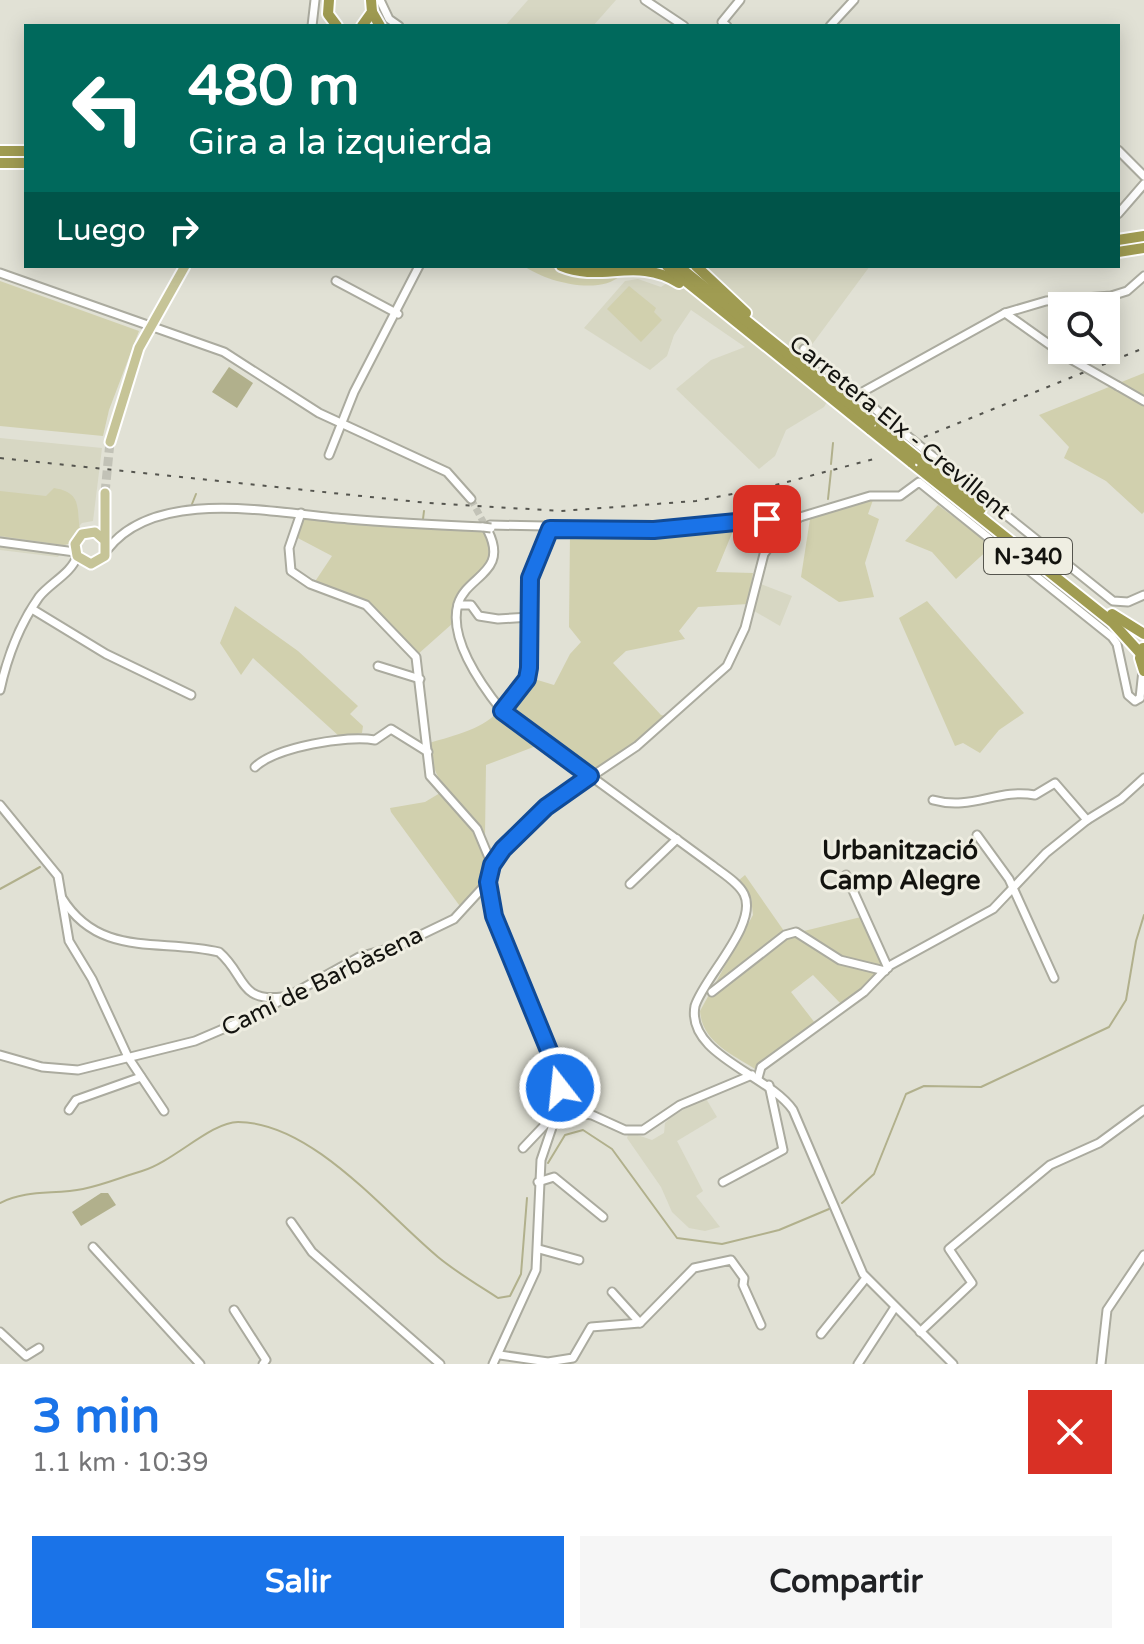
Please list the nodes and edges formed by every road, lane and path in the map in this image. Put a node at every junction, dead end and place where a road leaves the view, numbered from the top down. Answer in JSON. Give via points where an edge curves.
{"nodes":[{"id":1,"x":315,"y":0,"type":"edge"},
{"id":2,"x":328,"y":0,"type":"edge"},
{"id":3,"x":371,"y":0,"type":"edge"},
{"id":4,"x":380,"y":0,"type":"edge"},
{"id":5,"x":645,"y":0,"type":"edge"},
{"id":6,"x":740,"y":0,"type":"edge"},
{"id":7,"x":854,"y":0,"type":"edge"},
{"id":8,"x":372,"y":12,"type":"junction"},
{"id":9,"x":312,"y":24,"type":"edge"},
{"id":10,"x":333,"y":24,"type":"edge"},
{"id":11,"x":363,"y":24,"type":"edge"},
{"id":12,"x":379,"y":24,"type":"edge"},
{"id":13,"x":396,"y":24,"type":"edge"},
{"id":14,"x":681,"y":24,"type":"edge"},
{"id":15,"x":724,"y":24,"type":"edge"},
{"id":16,"x":832,"y":24,"type":"edge"},
{"id":17,"x":0,"y":151,"type":"edge"},
{"id":18,"x":24,"y":151,"type":"edge"},
{"id":19,"x":1120,"y":152,"type":"edge"},
{"id":20,"x":0,"y":163,"type":"edge"},
{"id":21,"x":24,"y":163,"type":"edge"},
{"id":22,"x":1144,"y":176,"type":"edge"},
{"id":23,"x":1144,"y":184,"type":"edge"},
{"id":24,"x":1120,"y":212,"type":"edge"},
{"id":25,"x":1141,"y":237,"type":"edge"},
{"id":26,"x":1120,"y":238,"type":"edge"},
{"id":27,"x":1144,"y":248,"type":"edge"},
{"id":28,"x":1120,"y":252,"type":"edge"},
{"id":29,"x":184,"y":268,"type":"edge"},
{"id":30,"x":418,"y":268,"type":"edge"},
{"id":31,"x":570,"y":268,"type":"edge"},
{"id":32,"x":643,"y":268,"type":"edge"},
{"id":33,"x":643,"y":268,"type":"edge"},
{"id":34,"x":661,"y":268,"type":"edge"},
{"id":35,"x":669,"y":268,"type":"edge"},
{"id":36,"x":680,"y":268,"type":"edge"},
{"id":37,"x":690,"y":268,"type":"edge"},
{"id":38,"x":698,"y":268,"type":"edge"},
{"id":39,"x":0,"y":273,"type":"edge"},
{"id":40,"x":1144,"y":276,"type":"edge"},
{"id":41,"x":336,"y":281,"type":"dead end"},
{"id":42,"x":1135,"y":284,"type":"junction"},
{"id":43,"x":1144,"y":290,"type":"edge"},
{"id":44,"x":691,"y":291,"type":"junction"},
{"id":45,"x":746,"y":313,"type":"junction"},
{"id":46,"x":1005,"y":313,"type":"junction"},
{"id":47,"x":398,"y":314,"type":"junction"},
{"id":48,"x":150,"y":326,"type":"junction"},
{"id":49,"x":804,"y":349,"type":"dead end"},
{"id":50,"x":778,"y":356,"type":"junction"},
{"id":51,"x":857,"y":395,"type":"junction"},
{"id":52,"x":1144,"y":401,"type":"edge"},
{"id":53,"x":341,"y":423,"type":"junction"},
{"id":54,"x":874,"y":427,"type":"junction"},
{"id":55,"x":110,"y":442,"type":"tunnel mouth"},
{"id":56,"x":329,"y":455,"type":"dead end"},
{"id":57,"x":916,"y":462,"type":"junction"},
{"id":58,"x":105,"y":493,"type":"tunnel mouth"},
{"id":59,"x":471,"y":499,"type":"tunnel mouth"},
{"id":60,"x":301,"y":514,"type":"junction"},
{"id":61,"x":289,"y":515,"type":"junction"},
{"id":62,"x":103,"y":516,"type":"junction"},
{"id":63,"x":798,"y":519,"type":"junction"},
{"id":64,"x":487,"y":527,"type":"junction"},
{"id":65,"x":550,"y":528,"type":"junction"},
{"id":66,"x":293,"y":531,"type":"junction"},
{"id":67,"x":95,"y":532,"type":"junction"},
{"id":68,"x":3,"y":542,"type":"edge"},
{"id":69,"x":106,"y":545,"type":"junction"},
{"id":70,"x":76,"y":551,"type":"junction"},
{"id":71,"x":87,"y":563,"type":"junction"},
{"id":72,"x":68,"y":569,"type":"junction"},
{"id":73,"x":1143,"y":594,"type":"edge"},
{"id":74,"x":458,"y":605,"type":"junction"},
{"id":75,"x":32,"y":609,"type":"junction"},
{"id":76,"x":530,"y":617,"type":"junction"},
{"id":77,"x":1144,"y":634,"type":"edge"},
{"id":78,"x":1142,"y":650,"type":"edge"},
{"id":79,"x":378,"y":666,"type":"dead end"},
{"id":80,"x":1144,"y":671,"type":"edge"},
{"id":81,"x":420,"y":679,"type":"junction"},
{"id":82,"x":0,"y":690,"type":"edge"},
{"id":83,"x":191,"y":695,"type":"dead end"},
{"id":84,"x":1142,"y":696,"type":"edge"},
{"id":85,"x":502,"y":711,"type":"junction"},
{"id":86,"x":428,"y":752,"type":"junction"},
{"id":87,"x":255,"y":767,"type":"dead end"},
{"id":88,"x":590,"y":776,"type":"junction"},
{"id":89,"x":1144,"y":778,"type":"edge"},
{"id":90,"x":933,"y":800,"type":"dead end"},
{"id":91,"x":0,"y":805,"type":"edge"},
{"id":92,"x":1087,"y":820,"type":"junction"},
{"id":93,"x":977,"y":835,"type":"dead end"},
{"id":94,"x":677,"y":839,"type":"junction"},
{"id":95,"x":492,"y":865,"type":"junction"},
{"id":96,"x":846,"y":875,"type":"dead end"},
{"id":97,"x":488,"y":882,"type":"junction"},
{"id":98,"x":630,"y":884,"type":"dead end"},
{"id":99,"x":1012,"y":890,"type":"junction"},
{"id":100,"x":61,"y":896,"type":"junction"},
{"id":101,"x":886,"y":970,"type":"junction"},
{"id":102,"x":1054,"y":978,"type":"dead end"},
{"id":103,"x":712,"y":992,"type":"dead end"},
{"id":104,"x":287,"y":996,"type":"junction"},
{"id":105,"x":0,"y":1055,"type":"edge"},
{"id":106,"x":128,"y":1057,"type":"junction"},
{"id":107,"x":141,"y":1077,"type":"junction"},
{"id":108,"x":755,"y":1077,"type":"junction"},
{"id":109,"x":769,"y":1085,"type":"junction"},
{"id":110,"x":69,"y":1110,"type":"dead end"},
{"id":111,"x":559,"y":1110,"type":"junction"},
{"id":112,"x":1144,"y":1110,"type":"edge"},
{"id":113,"x":164,"y":1111,"type":"dead end"},
{"id":114,"x":523,"y":1148,"type":"dead end"},
{"id":115,"x":538,"y":1182,"type":"junction"},
{"id":116,"x":723,"y":1182,"type":"dead end"},
{"id":117,"x":603,"y":1217,"type":"dead end"},
{"id":118,"x":291,"y":1222,"type":"dead end"},
{"id":119,"x":93,"y":1247,"type":"dead end"},
{"id":120,"x":539,"y":1249,"type":"junction"},
{"id":121,"x":1144,"y":1255,"type":"edge"},
{"id":122,"x":579,"y":1260,"type":"dead end"},
{"id":123,"x":866,"y":1278,"type":"junction"},
{"id":124,"x":612,"y":1292,"type":"dead end"},
{"id":125,"x":895,"y":1307,"type":"junction"},
{"id":126,"x":234,"y":1310,"type":"dead end"},
{"id":127,"x":640,"y":1323,"type":"junction"},
{"id":128,"x":761,"y":1325,"type":"dead end"},
{"id":129,"x":0,"y":1332,"type":"edge"},
{"id":130,"x":920,"y":1332,"type":"junction"},
{"id":131,"x":821,"y":1334,"type":"dead end"},
{"id":132,"x":39,"y":1348,"type":"dead end"},
{"id":133,"x":500,"y":1355,"type":"junction"},
{"id":134,"x":573,"y":1361,"type":"edge"},
{"id":135,"x":200,"y":1364,"type":"edge"},
{"id":136,"x":263,"y":1364,"type":"edge"},
{"id":137,"x":440,"y":1364,"type":"edge"},
{"id":138,"x":493,"y":1364,"type":"edge"},
{"id":139,"x":858,"y":1364,"type":"edge"},
{"id":140,"x":953,"y":1364,"type":"edge"},
{"id":141,"x":1101,"y":1364,"type":"edge"}],
"edges":[{"from":1,"to":9,"type":"street"},
{"from":2,"to":10,"type":"highway"},
{"from":3,"to":8,"type":"highway"},
{"from":4,"to":13,"type":"street"},
{"from":5,"to":14,"type":"street"},
{"from":6,"to":15,"type":"street"},
{"from":7,"to":16,"type":"street"},
{"from":8,"to":11,"type":"highway"},
{"from":8,"to":12,"type":"highway"},
{"from":17,"to":18,"type":"highway"},
{"from":19,"to":22,"type":"street"},
{"from":20,"to":21,"type":"highway"},
{"from":23,"to":24,"type":"street"},
{"from":25,"to":26,"type":"highway"},
{"from":27,"to":28,"type":"highway"},
{"from":29,"to":48,"type":"main road"},
{"from":30,"to":47,"type":"street"},
{"from":31,"to":32,"type":"highway"},
{"from":33,"to":44,"type":"highway"},
{"from":34,"to":44,"type":"highway"},
{"from":35,"to":50,"type":"highway","name":"Carretera Elx - Crevillent","number":"N-340"},
{"from":36,"to":54,"type":"highway","name":"Carretera Elx - Crevillent","number":"N-340"},
{"from":37,"to":45,"type":"highway"},
{"from":38,"to":45,"type":"highway"},
{"from":39,"to":48,"type":"street"},
{"from":40,"to":42,"type":"street"},
{"from":41,"to":47,"type":"street"},
{"from":42,"to":43,"type":"street"},
{"from":42,"to":46,"type":"street","via":[[1111,296],[1046,301]]},
{"from":44,"to":50,"type":"highway"},
{"from":45,"to":54,"type":"highway"},
{"from":46,"to":51,"type":"street"},
{"from":46,"to":52,"type":"street","bridge":true,"via":[[1021,328]]},
{"from":47,"to":53,"type":"street"},
{"from":48,"to":53,"type":"street","via":[[224,352]]},
{"from":48,"to":55,"type":"main road"},
{"from":49,"to":51,"type":"street"},
{"from":50,"to":54,"type":"highway","name":"Carretera Elx - Crevillent","number":"N-340"},
{"from":51,"to":73,"type":"street","bridge":true,"via":[[1113,601],[1128,602]]},
{"from":53,"to":56,"type":"street"},
{"from":53,"to":59,"type":"street","via":[[447,472]]},
{"from":54,"to":57,"type":"highway","name":"Carretera Elx - Crevillent","number":"N-340","bridge":true},
{"from":57,"to":77,"type":"highway","name":"Carretera Elx - Crevillent","number":"N-340"},
{"from":57,"to":78,"type":"highway","name":"Carretera Elx - Crevillent","number":"N-340"},
{"from":58,"to":62,"type":"main road"},
{"from":60,"to":61,"type":"street"},
{"from":60,"to":64,"type":"street"},
{"from":60,"to":66,"type":"street"},
{"from":60,"to":69,"type":"street","via":[[223,506],[184,509],[145,519]]},
{"from":61,"to":66,"type":"street"},
{"from":61,"to":69,"type":"street","via":[[215,508],[181,511],[143,523]]},
{"from":62,"to":67,"type":"main road"},
{"from":62,"to":69,"type":"main road"},
{"from":63,"to":65,"type":"street"},
{"from":63,"to":84,"type":"street","via":[[870,496],[900,496],[916,482],[923,484],[1112,637],[1128,695],[1135,701]]},
{"from":63,"to":88,"type":"street","via":[[774,537],[764,554],[745,628],[727,666],[637,746]]},
{"from":64,"to":65,"type":"street"},
{"from":64,"to":74,"type":"street","via":[[494,545],[490,566]]},
{"from":65,"to":76,"type":"street","via":[[530,578]]},
{"from":66,"to":81,"type":"street","via":[[291,571],[366,605],[409,647]]},
{"from":67,"to":69,"type":"main road"},
{"from":67,"to":70,"type":"main road","via":[[82,534]]},
{"from":68,"to":70,"type":"street"},
{"from":69,"to":71,"type":"main road","via":[[99,562]]},
{"from":70,"to":71,"type":"main road"},
{"from":70,"to":72,"type":"street"},
{"from":71,"to":72,"type":"street"},
{"from":72,"to":75,"type":"street"},
{"from":74,"to":76,"type":"street","via":[[471,605],[474,613],[498,619]]},
{"from":74,"to":85,"type":"street","via":[[459,634],[485,690]]},
{"from":75,"to":82,"type":"street"},
{"from":75,"to":83,"type":"street","via":[[106,654]]},
{"from":76,"to":85,"type":"street","via":[[527,679]]},
{"from":78,"to":80,"type":"highway","number":"N-340"},
{"from":79,"to":81,"type":"street"},
{"from":80,"to":84,"type":"street"},
{"from":81,"to":86,"type":"street"},
{"from":85,"to":88,"type":"street"},
{"from":86,"to":87,"type":"street","via":[[391,729],[375,740],[353,736],[262,760]]},
{"from":86,"to":95,"type":"street","via":[[430,776],[477,829]]},
{"from":88,"to":94,"type":"street"},
{"from":88,"to":95,"type":"street","via":[[546,807]]},
{"from":89,"to":92,"type":"street"},
{"from":90,"to":92,"type":"street","via":[[961,805],[1018,791],[1035,795],[1055,783]]},
{"from":91,"to":100,"type":"street","via":[[58,876]]},
{"from":92,"to":99,"type":"street"},
{"from":93,"to":99,"type":"street"},
{"from":94,"to":98,"type":"street"},
{"from":94,"to":108,"type":"street","via":[[744,893],[741,928],[698,996],[693,1018],[709,1047]]},
{"from":95,"to":97,"type":"street"},
{"from":96,"to":101,"type":"street"},
{"from":97,"to":104,"type":"street","name":"Camí de Barbàsena","via":[[454,919],[398,946],[359,957]]},
{"from":97,"to":111,"type":"street","via":[[494,916],[559,1079]]},
{"from":99,"to":101,"type":"street","via":[[993,909]]},
{"from":99,"to":102,"type":"street"},
{"from":100,"to":104,"type":"street","via":[[78,916],[116,941],[219,952],[255,997]]},
{"from":100,"to":106,"type":"street","via":[[69,941]]},
{"from":101,"to":103,"type":"street","via":[[840,960],[796,932]]},
{"from":101,"to":108,"type":"street"},
{"from":104,"to":106,"type":"street","name":"Camí de Barbàsena","via":[[195,1041]]},
{"from":105,"to":106,"type":"street","name":"Camí de Barbàsena","via":[[59,1070]]},
{"from":106,"to":107,"type":"street"},
{"from":107,"to":110,"type":"street","via":[[76,1100]]},
{"from":107,"to":113,"type":"street"},
{"from":108,"to":109,"type":"street"},
{"from":108,"to":111,"type":"street","via":[[680,1105],[643,1130],[625,1130],[592,1115]]},
{"from":109,"to":116,"type":"street","via":[[783,1150]]},
{"from":109,"to":123,"type":"street","via":[[793,1110]]},
{"from":111,"to":114,"type":"street"},
{"from":111,"to":115,"type":"street"},
{"from":112,"to":130,"type":"street","via":[[1099,1143],[1050,1165],[949,1249],[972,1283]]},
{"from":115,"to":117,"type":"street","via":[[554,1177]]},
{"from":115,"to":120,"type":"street"},
{"from":118,"to":137,"type":"street","via":[[312,1252]]},
{"from":119,"to":135,"type":"street"},
{"from":120,"to":122,"type":"street"},
{"from":120,"to":133,"type":"street","via":[[531,1284]]},
{"from":121,"to":141,"type":"street","via":[[1107,1310]]},
{"from":123,"to":125,"type":"street"},
{"from":123,"to":131,"type":"street"},
{"from":124,"to":127,"type":"street"},
{"from":125,"to":130,"type":"street"},
{"from":125,"to":139,"type":"street"},
{"from":126,"to":136,"type":"street","via":[[266,1360]]},
{"from":127,"to":128,"type":"street","via":[[694,1268],[731,1260],[744,1278]]},
{"from":127,"to":134,"type":"street","via":[[591,1327]]},
{"from":129,"to":132,"type":"street","via":[[26,1356]]},
{"from":130,"to":140,"type":"street"},
{"from":133,"to":134,"type":"street"},
{"from":133,"to":138,"type":"street"}]}
